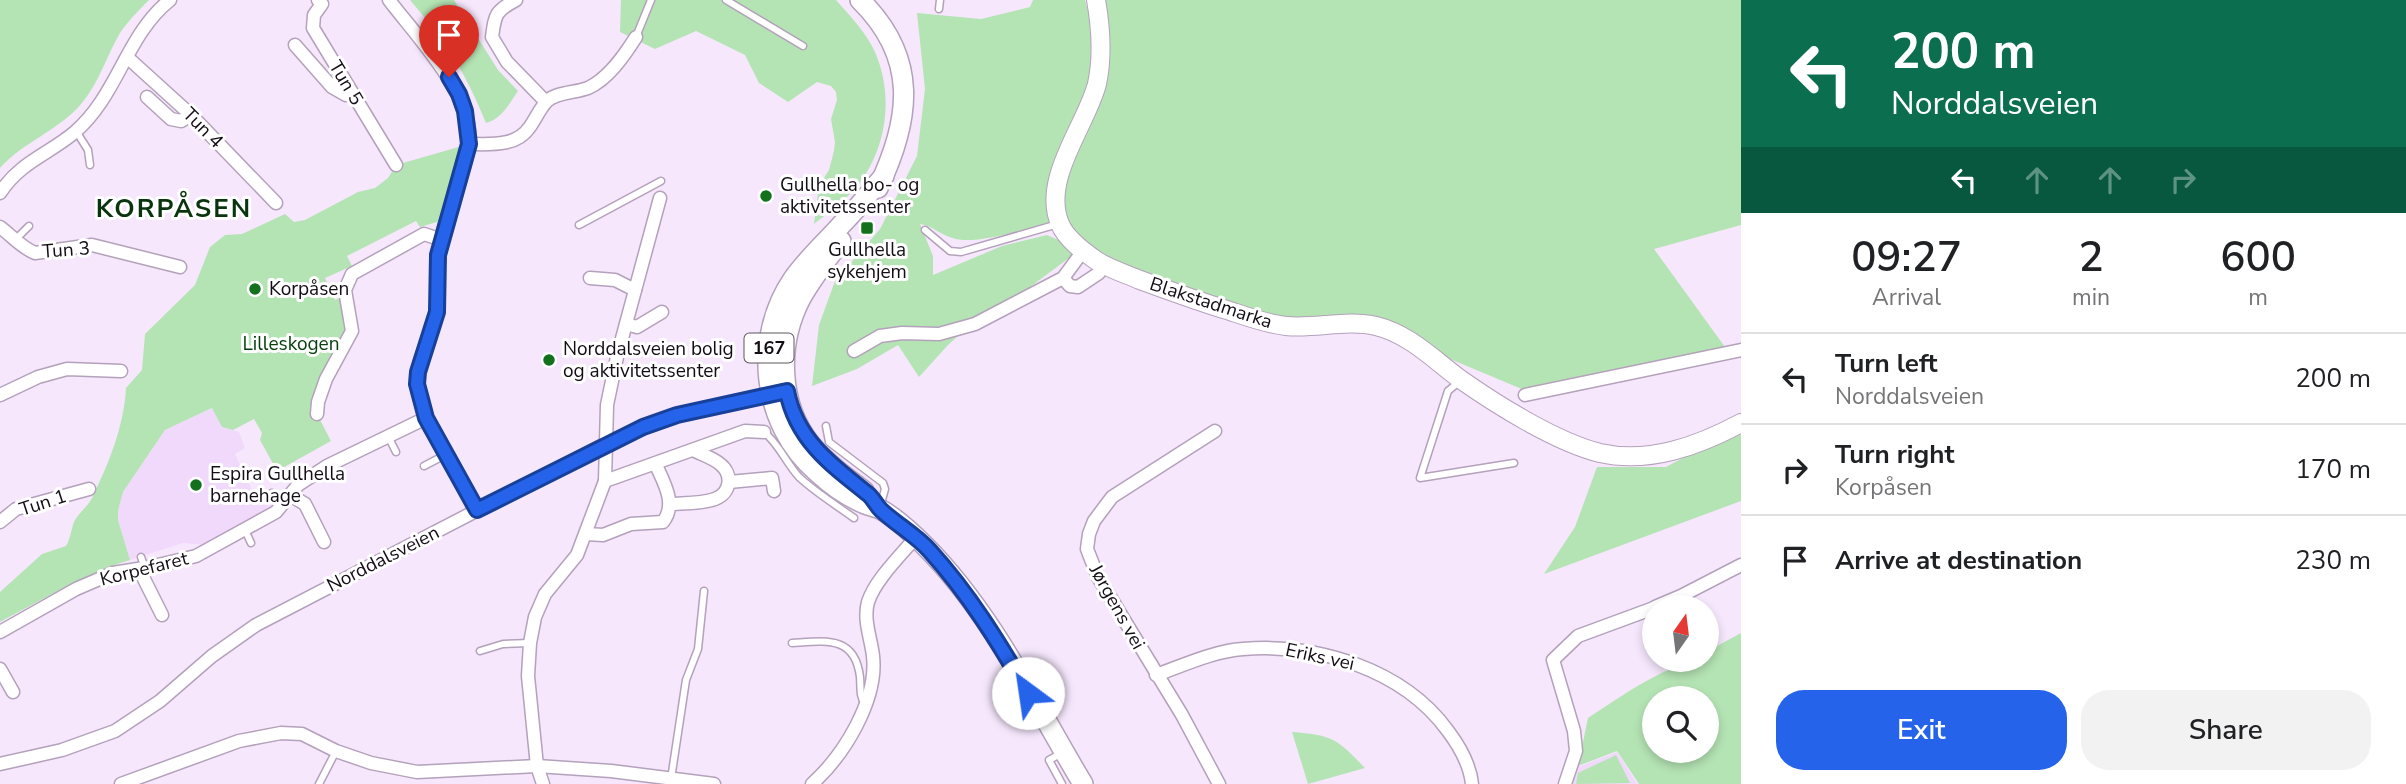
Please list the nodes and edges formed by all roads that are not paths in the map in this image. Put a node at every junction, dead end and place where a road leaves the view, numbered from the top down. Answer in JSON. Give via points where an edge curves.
{"nodes":[{"id":1,"x":170,"y":0,"type":"edge"},
{"id":2,"x":318,"y":0,"type":"edge"},
{"id":3,"x":389,"y":0,"type":"edge"},
{"id":4,"x":516,"y":0,"type":"edge"},
{"id":5,"x":651,"y":0,"type":"edge"},
{"id":6,"x":726,"y":0,"type":"edge"},
{"id":7,"x":860,"y":0,"type":"edge"},
{"id":8,"x":940,"y":0,"type":"edge"},
{"id":9,"x":1096,"y":0,"type":"edge"},
{"id":10,"x":939,"y":9,"type":"dead end"},
{"id":11,"x":636,"y":37,"type":"joint"},
{"id":12,"x":295,"y":45,"type":"dead end"},
{"id":13,"x":803,"y":47,"type":"dead end"},
{"id":14,"x":127,"y":57,"type":"junction"},
{"id":15,"x":352,"y":93,"type":"junction"},
{"id":16,"x":146,"y":97,"type":"dead end"},
{"id":17,"x":546,"y":102,"type":"junction"},
{"id":18,"x":191,"y":116,"type":"junction"},
{"id":19,"x":76,"y":131,"type":"junction"},
{"id":20,"x":469,"y":144,"type":"junction"},
{"id":21,"x":90,"y":165,"type":"dead end"},
{"id":22,"x":396,"y":165,"type":"dead end"},
{"id":23,"x":0,"y":193,"type":"edge"},
{"id":24,"x":660,"y":198,"type":"joint"},
{"id":25,"x":276,"y":203,"type":"dead end"},
{"id":26,"x":1060,"y":224,"type":"junction"},
{"id":27,"x":579,"y":225,"type":"dead end"},
{"id":28,"x":29,"y":226,"type":"dead end"},
{"id":29,"x":0,"y":228,"type":"edge"},
{"id":30,"x":925,"y":230,"type":"dead end"},
{"id":31,"x":16,"y":239,"type":"junction"},
{"id":32,"x":442,"y":240,"type":"junction"},
{"id":33,"x":1083,"y":251,"type":"junction"},
{"id":34,"x":180,"y":267,"type":"dead end"},
{"id":35,"x":1099,"y":272,"type":"dead end"},
{"id":36,"x":590,"y":278,"type":"dead end"},
{"id":37,"x":1063,"y":278,"type":"junction"},
{"id":38,"x":635,"y":290,"type":"junction"},
{"id":39,"x":662,"y":312,"type":"dead end"},
{"id":40,"x":626,"y":324,"type":"junction"},
{"id":41,"x":1741,"y":350,"type":"edge"},
{"id":42,"x":854,"y":351,"type":"dead end"},
{"id":43,"x":121,"y":371,"type":"dead end"},
{"id":44,"x":1461,"y":380,"type":"junction"},
{"id":45,"x":779,"y":392,"type":"junction"},
{"id":46,"x":1,"y":393,"type":"edge"},
{"id":47,"x":1525,"y":395,"type":"dead end"},
{"id":48,"x":317,"y":414,"type":"dead end"},
{"id":49,"x":426,"y":418,"type":"junction"},
{"id":50,"x":826,"y":426,"type":"dead end"},
{"id":51,"x":1738,"y":429,"type":"edge"},
{"id":52,"x":1216,"y":431,"type":"dead end"},
{"id":53,"x":764,"y":432,"type":"joint"},
{"id":54,"x":388,"y":436,"type":"junction"},
{"id":55,"x":607,"y":443,"type":"junction"},
{"id":56,"x":695,"y":451,"type":"junction"},
{"id":57,"x":396,"y":452,"type":"dead end"},
{"id":58,"x":446,"y":454,"type":"junction"},
{"id":59,"x":1514,"y":463,"type":"dead end"},
{"id":60,"x":656,"y":465,"type":"junction"},
{"id":61,"x":424,"y":466,"type":"dead end"},
{"id":62,"x":605,"y":481,"type":"junction"},
{"id":63,"x":729,"y":482,"type":"junction"},
{"id":64,"x":89,"y":489,"type":"dead end"},
{"id":65,"x":774,"y":491,"type":"dead end"},
{"id":66,"x":282,"y":496,"type":"junction"},
{"id":67,"x":670,"y":504,"type":"junction"},
{"id":68,"x":879,"y":509,"type":"junction"},
{"id":69,"x":477,"y":510,"type":"junction"},
{"id":70,"x":854,"y":518,"type":"dead end"},
{"id":71,"x":0,"y":523,"type":"edge"},
{"id":72,"x":245,"y":530,"type":"junction"},
{"id":73,"x":586,"y":534,"type":"junction"},
{"id":74,"x":916,"y":537,"type":"junction"},
{"id":75,"x":324,"y":542,"type":"dead end"},
{"id":76,"x":251,"y":543,"type":"dead end"},
{"id":77,"x":142,"y":564,"type":"junction"},
{"id":78,"x":1741,"y":565,"type":"edge"},
{"id":79,"x":704,"y":591,"type":"dead end"},
{"id":80,"x":1683,"y":595,"type":"edge"},
{"id":81,"x":1642,"y":612,"type":"edge"},
{"id":82,"x":162,"y":615,"type":"dead end"},
{"id":83,"x":0,"y":632,"type":"edge"},
{"id":84,"x":530,"y":643,"type":"junction"},
{"id":85,"x":792,"y":643,"type":"dead end"},
{"id":86,"x":480,"y":652,"type":"dead end"},
{"id":87,"x":0,"y":668,"type":"edge"},
{"id":88,"x":1156,"y":675,"type":"junction"},
{"id":89,"x":13,"y":692,"type":"dead end"},
{"id":90,"x":867,"y":705,"type":"junction"},
{"id":91,"x":336,"y":751,"type":"junction"},
{"id":92,"x":1064,"y":752,"type":"junction"},
{"id":93,"x":0,"y":764,"type":"edge"},
{"id":94,"x":537,"y":766,"type":"junction"},
{"id":95,"x":148,"y":778,"type":"edge"},
{"id":96,"x":671,"y":779,"type":"junction"},
{"id":97,"x":121,"y":784,"type":"edge"},
{"id":98,"x":319,"y":784,"type":"edge"},
{"id":99,"x":542,"y":784,"type":"edge"},
{"id":100,"x":714,"y":784,"type":"edge"},
{"id":101,"x":812,"y":784,"type":"edge"},
{"id":102,"x":1062,"y":784,"type":"edge"},
{"id":103,"x":1083,"y":784,"type":"edge"},
{"id":104,"x":1219,"y":784,"type":"edge"},
{"id":105,"x":1472,"y":784,"type":"edge"},
{"id":106,"x":1565,"y":784,"type":"edge"}],
"edges":[{"from":1,"to":14,"type":"street","via":[[138,34]]},
{"from":2,"to":15,"type":"street","name":"Tun 5","via":[[322,5],[314,15],[313,28]]},
{"from":3,"to":20,"type":"street","via":[[459,94]]},
{"from":4,"to":17,"type":"street","via":[[499,8],[492,37],[507,62]]},
{"from":5,"to":11,"type":"lane"},
{"from":6,"to":13,"type":"lane"},
{"from":7,"to":45,"type":"main road","number":"167","via":[[888,35],[902,73],[902,126],[884,176],[805,264],[783,298],[768,360]]},
{"from":8,"to":10,"type":"lane"},
{"from":9,"to":26,"type":"main road","via":[[1100,64],[1090,103],[1059,176]]},
{"from":11,"to":17,"type":"street","via":[[607,74],[589,87]]},
{"from":12,"to":15,"type":"street","via":[[332,87],[346,95]]},
{"from":14,"to":18,"type":"street","name":"Tun 4"},
{"from":14,"to":19,"type":"street","via":[[102,101]]},
{"from":15,"to":22,"type":"street","name":"Tun 5"},
{"from":16,"to":18,"type":"street","via":[[171,119]]},
{"from":17,"to":20,"type":"street","via":[[527,132],[510,142]]},
{"from":18,"to":25,"type":"street","name":"Tun 4"},
{"from":19,"to":21,"type":"lane","via":[[88,150]]},
{"from":19,"to":23,"type":"street","via":[[22,167]]},
{"from":20,"to":32,"type":"street"},
{"from":24,"to":27,"type":"lane","via":[[661,181]]},
{"from":24,"to":38,"type":"street"},
{"from":26,"to":30,"type":"lane","via":[[961,252],[950,251]]},
{"from":26,"to":33,"type":"main road","name":"Blakstadmarka"},
{"from":28,"to":31,"type":"lane"},
{"from":29,"to":31,"type":"street","name":"Tun 3"},
{"from":31,"to":34,"type":"street","name":"Tun 3","via":[[35,253],[92,245]]},
{"from":32,"to":48,"type":"street","via":[[424,234],[352,274],[345,290],[352,331],[326,379]]},
{"from":32,"to":49,"type":"street","via":[[437,312],[418,372]]},
{"from":33,"to":37,"type":"street"},
{"from":33,"to":44,"type":"main road","name":"Blakstadmarka","via":[[1107,266],[1181,296],[1268,323],[1375,326],[1414,343]]},
{"from":35,"to":37,"type":"street","via":[[1079,287],[1070,286]]},
{"from":36,"to":38,"type":"street","via":[[615,280]]},
{"from":37,"to":42,"type":"street","via":[[975,324],[939,334],[880,336]]},
{"from":38,"to":40,"type":"street"},
{"from":39,"to":40,"type":"street","via":[[637,327]]},
{"from":40,"to":55,"type":"street","via":[[607,405]]},
{"from":41,"to":47,"type":"street"},
{"from":43,"to":46,"type":"street","via":[[67,369]]},
{"from":44,"to":51,"type":"main road","name":"Blakstadmarka","via":[[1567,442],[1601,453],[1664,454]]},
{"from":44,"to":59,"type":"lane","via":[[1448,391],[1420,478]]},
{"from":45,"to":55,"type":"street","name":"Norddalsveien","via":[[677,415]]},
{"from":45,"to":68,"type":"main road","number":"167","via":[[782,429],[806,462],[863,504]]},
{"from":49,"to":54,"type":"street","name":"Korpefaret"},
{"from":49,"to":58,"type":"street"},
{"from":50,"to":68,"type":"lane","via":[[829,442],[883,483]]},
{"from":52,"to":88,"type":"street","name":"Jørgens vei","via":[[1112,497],[1089,534],[1087,549],[1098,577]]},
{"from":53,"to":56,"type":"street","via":[[745,432]]},
{"from":53,"to":70,"type":"lane","via":[[800,478]]},
{"from":54,"to":57,"type":"lane"},
{"from":54,"to":66,"type":"street","name":"Korpefaret","via":[[327,466]]},
{"from":55,"to":62,"type":"street"},
{"from":55,"to":69,"type":"street","name":"Norddalsveien"},
{"from":56,"to":60,"type":"street"},
{"from":56,"to":63,"type":"street","via":[[719,463],[728,472]]},
{"from":58,"to":61,"type":"lane"},
{"from":58,"to":69,"type":"street"},
{"from":60,"to":62,"type":"street"},
{"from":60,"to":67,"type":"street"},
{"from":62,"to":73,"type":"street"},
{"from":63,"to":65,"type":"street","via":[[772,478]]},
{"from":63,"to":67,"type":"street","via":[[718,498]]},
{"from":64,"to":71,"type":"street","name":"Tun 1","via":[[16,509]]},
{"from":66,"to":72,"type":"street","name":"Korpefaret","via":[[276,512]]},
{"from":66,"to":75,"type":"street","via":[[305,504]]},
{"from":67,"to":73,"type":"street","via":[[663,522],[631,524],[603,535]]},
{"from":68,"to":74,"type":"main road","number":"167"},
{"from":69,"to":93,"type":"street","name":"Norddalsveien","via":[[256,625],[115,732]]},
{"from":72,"to":76,"type":"lane"},
{"from":72,"to":77,"type":"street","name":"Korpefaret","via":[[196,556]]},
{"from":73,"to":84,"type":"street","via":[[577,555],[545,594]]},
{"from":74,"to":90,"type":"street","via":[[868,604],[873,683]]},
{"from":74,"to":92,"type":"main road","number":"167","via":[[980,614]]},
{"from":77,"to":82,"type":"street"},
{"from":77,"to":83,"type":"street","name":"Korpefaret","via":[[89,584]]},
{"from":78,"to":80,"type":"street"},
{"from":79,"to":96,"type":"lane","via":[[698,649],[686,680]]},
{"from":81,"to":106,"type":"street","via":[[1578,636],[1553,660],[1576,751]]},
{"from":84,"to":86,"type":"lane","via":[[503,644]]},
{"from":84,"to":94,"type":"street","via":[[528,676]]},
{"from":85,"to":90,"type":"lane","via":[[833,642],[847,647],[856,660],[861,698]]},
{"from":87,"to":89,"type":"street"},
{"from":88,"to":104,"type":"street","name":"Jørgens vei"},
{"from":88,"to":105,"type":"street","name":"Eriks vei","via":[[1241,649],[1310,651],[1363,666],[1406,690],[1437,716],[1466,760]]},
{"from":90,"to":101,"type":"street","via":[[833,760]]},
{"from":91,"to":94,"type":"street","via":[[417,772]]},
{"from":91,"to":95,"type":"street","via":[[302,734],[281,733],[239,741]]},
{"from":91,"to":98,"type":"lane"},
{"from":92,"to":102,"type":"lane","via":[[1049,761]]},
{"from":92,"to":103,"type":"main road","number":"167"},
{"from":94,"to":96,"type":"street"},
{"from":94,"to":99,"type":"street"},
{"from":95,"to":97,"type":"street"},
{"from":96,"to":100,"type":"street"}]}
